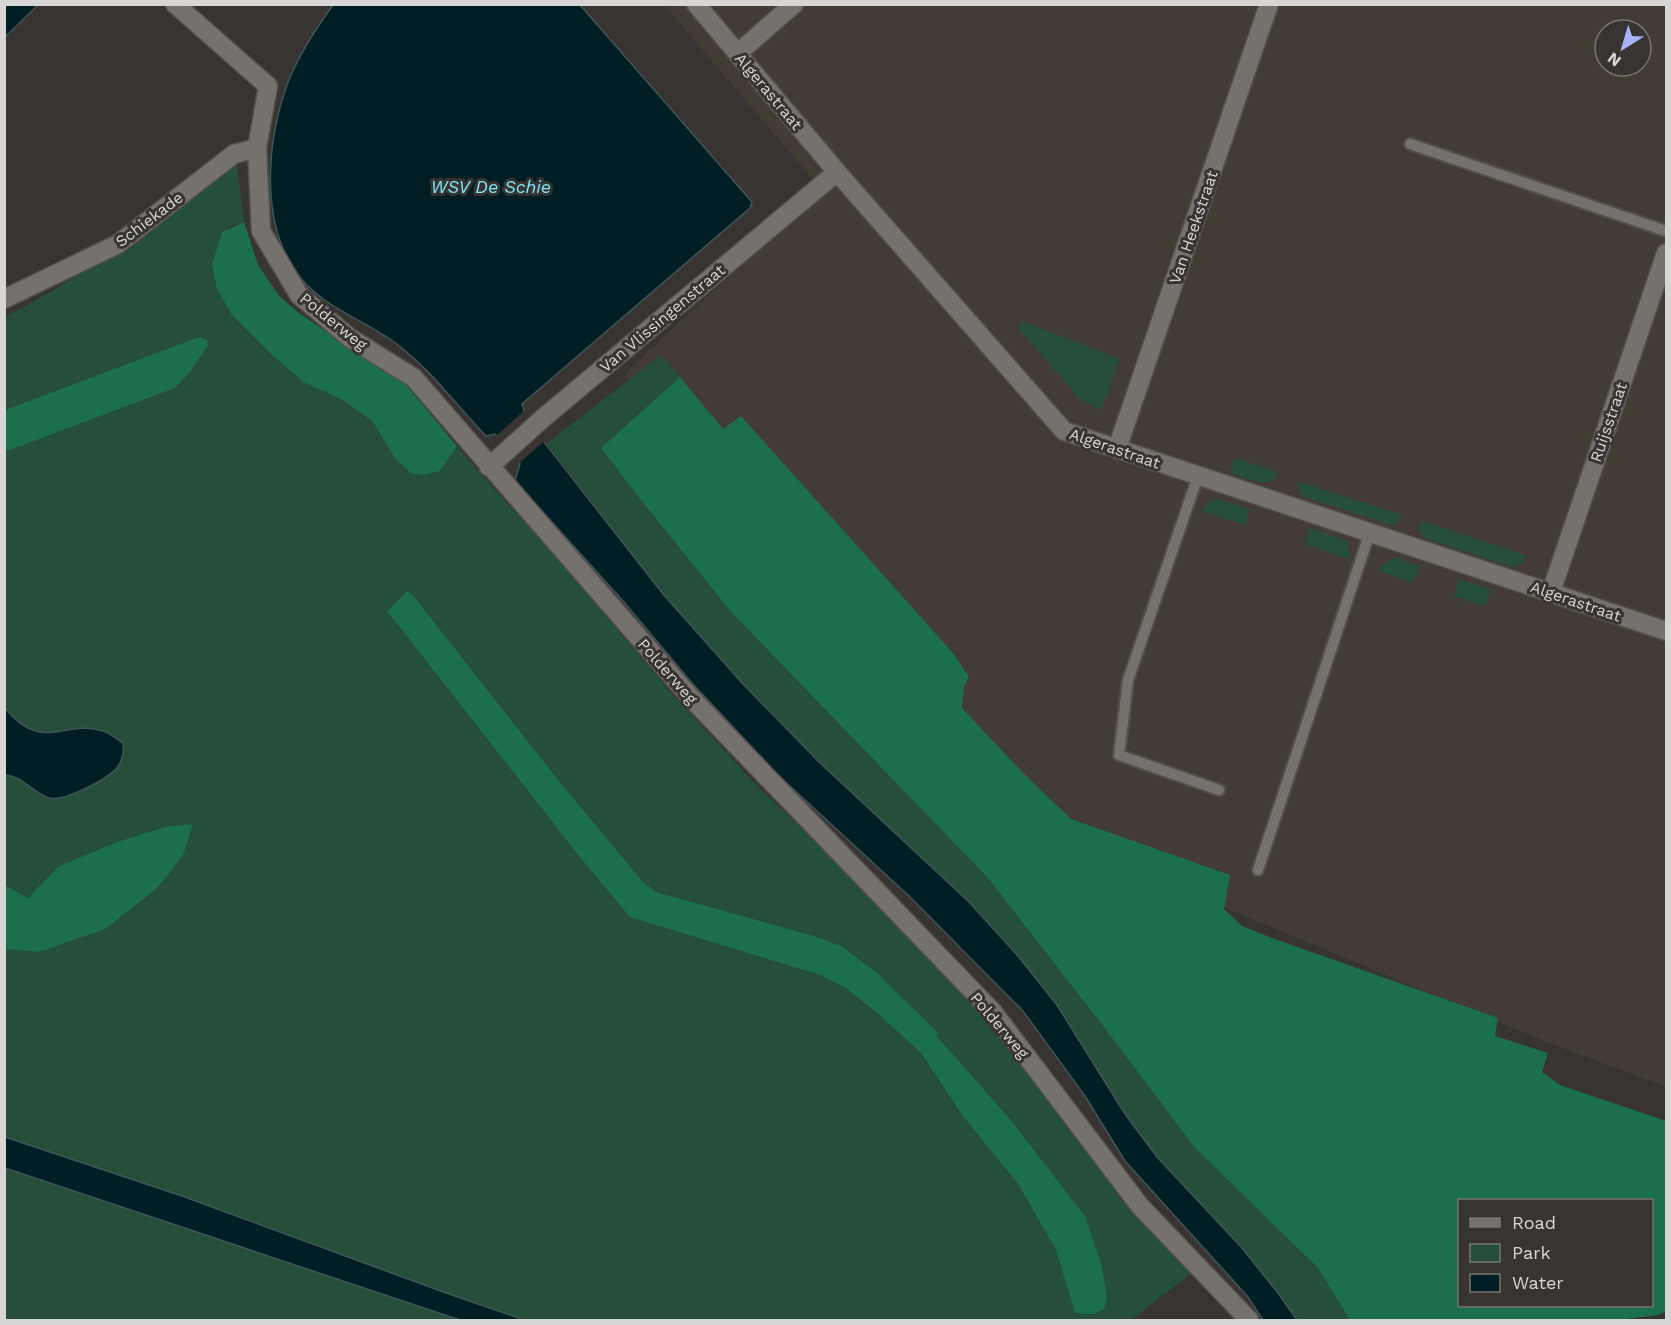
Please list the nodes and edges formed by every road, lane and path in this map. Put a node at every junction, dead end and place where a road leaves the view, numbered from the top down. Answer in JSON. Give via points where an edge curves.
{"nodes":[{"id":1,"x":175,"y":4,"type":"edge"},
{"id":2,"x":696,"y":4,"type":"edge"},
{"id":3,"x":794,"y":4,"type":"edge"},
{"id":4,"x":1269,"y":4,"type":"edge"},
{"id":5,"x":738,"y":53,"type":"junction"},
{"id":6,"x":1410,"y":144,"type":"dead end"},
{"id":7,"x":257,"y":148,"type":"junction"},
{"id":8,"x":837,"y":172,"type":"junction"},
{"id":9,"x":1666,"y":231,"type":"edge"},
{"id":10,"x":1666,"y":254,"type":"edge"},
{"id":11,"x":4,"y":299,"type":"edge"},
{"id":12,"x":1116,"y":449,"type":"junction"},
{"id":13,"x":495,"y":461,"type":"junction"},
{"id":14,"x":1198,"y":476,"type":"junction"},
{"id":15,"x":1370,"y":532,"type":"junction"},
{"id":16,"x":1551,"y":592,"type":"junction"},
{"id":17,"x":1666,"y":631,"type":"edge"},
{"id":18,"x":1219,"y":790,"type":"dead end"},
{"id":19,"x":1258,"y":870,"type":"dead end"},
{"id":20,"x":1250,"y":1320,"type":"edge"}],
"edges":[{"from":1,"to":7,"type":"street","name":"Polderweg","via":[[268,86]]},
{"from":2,"to":5,"type":"street","name":"Algerastraat"},
{"from":3,"to":5,"type":"street"},
{"from":4,"to":12,"type":"street","name":"Van Heekstraat"},
{"from":5,"to":8,"type":"street","name":"Algerastraat"},
{"from":6,"to":9,"type":"lane"},
{"from":7,"to":11,"type":"street","name":"Schiekade","via":[[234,154],[118,244]]},
{"from":7,"to":13,"type":"street","name":"Polderweg","via":[[261,231],[299,295],[350,338],[414,378]]},
{"from":8,"to":12,"type":"street","name":"Algerastraat","via":[[1064,431]]},
{"from":8,"to":13,"type":"street","name":"Van Vlissingenstraat"},
{"from":10,"to":16,"type":"street","name":"Ruijsstraat"},
{"from":12,"to":14,"type":"street","name":"Algerastraat"},
{"from":13,"to":20,"type":"street","name":"Polderweg","via":[[691,698],[993,1012],[1140,1206]]},
{"from":14,"to":15,"type":"street","name":"Algerastraat"},
{"from":14,"to":18,"type":"lane","via":[[1128,680],[1119,755]]},
{"from":15,"to":16,"type":"street","name":"Algerastraat"},
{"from":15,"to":19,"type":"lane"},
{"from":16,"to":17,"type":"street","name":"Algerastraat"}]}
